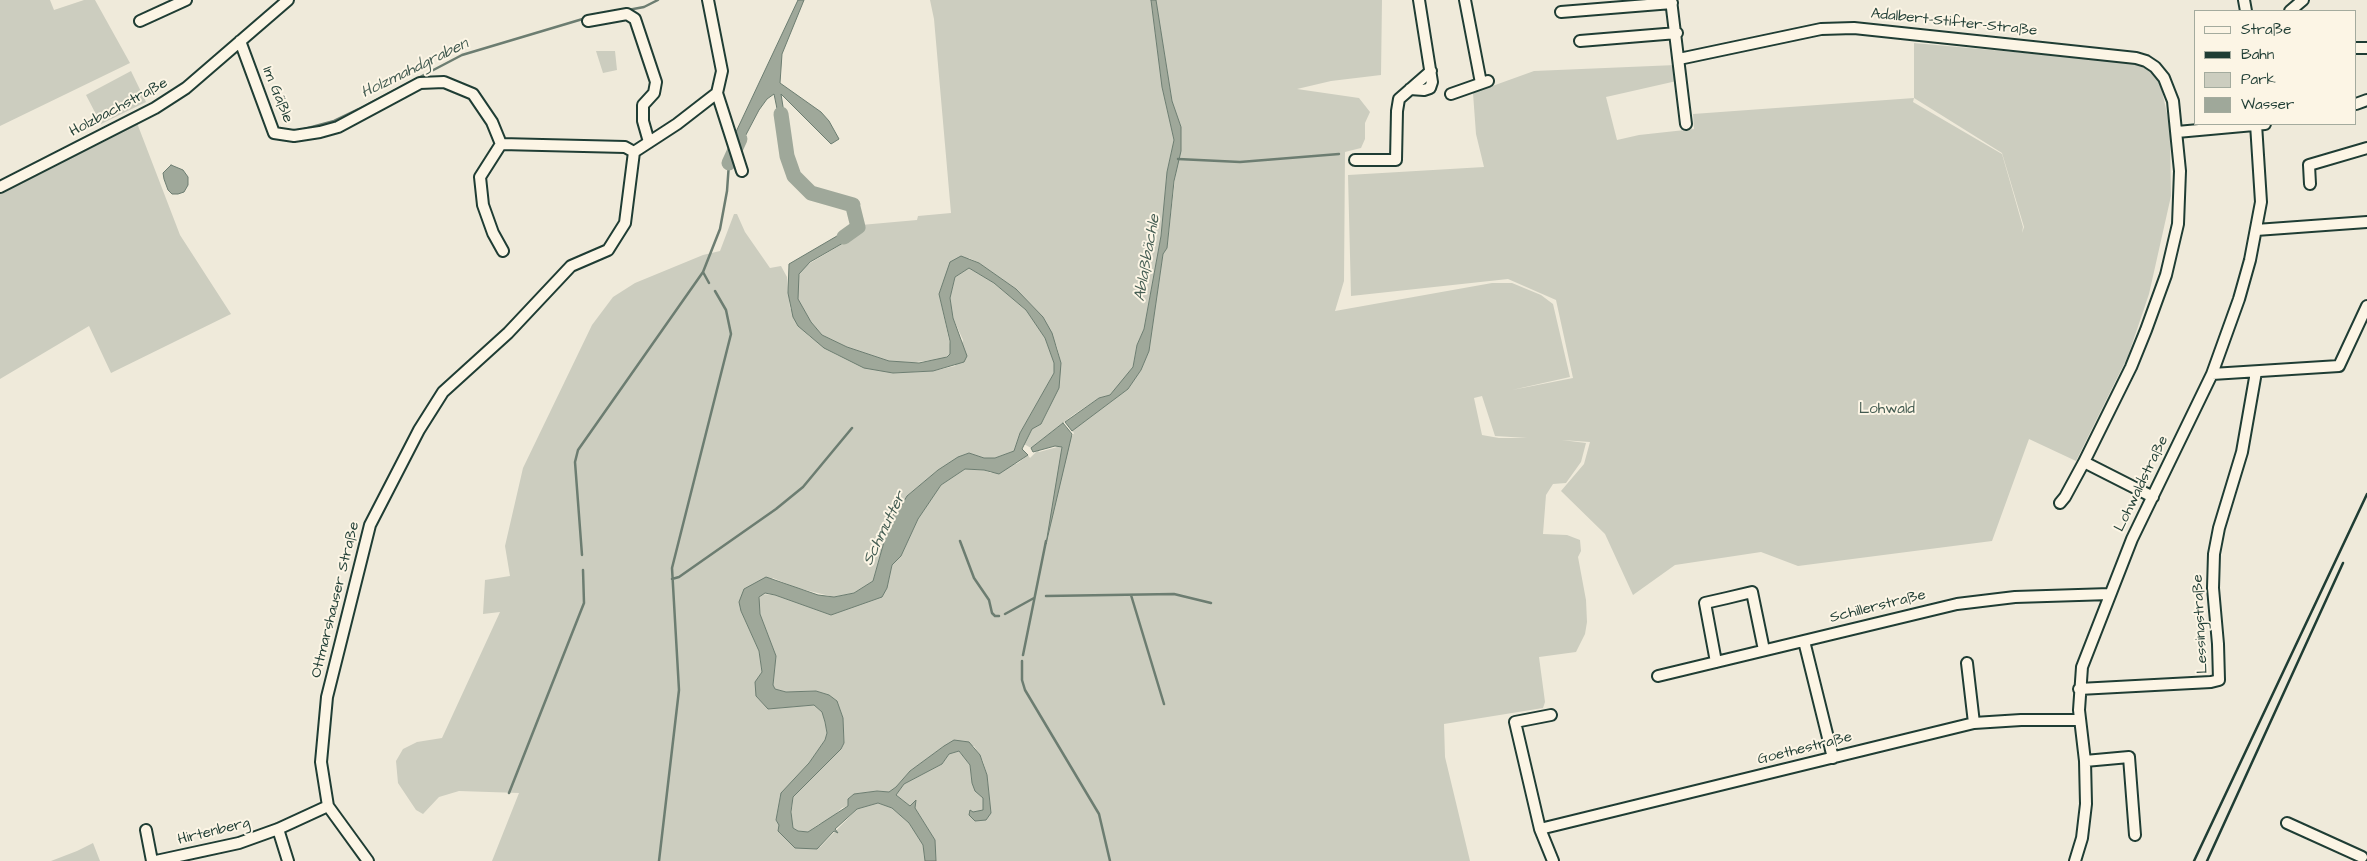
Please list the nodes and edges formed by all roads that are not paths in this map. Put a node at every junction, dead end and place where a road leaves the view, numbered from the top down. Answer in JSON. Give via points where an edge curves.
{"nodes":[{"id":1,"x":186,"y":0,"type":"edge"},
{"id":2,"x":288,"y":0,"type":"edge"},
{"id":3,"x":708,"y":0,"type":"edge"},
{"id":4,"x":1419,"y":0,"type":"edge"},
{"id":5,"x":1465,"y":0,"type":"edge"},
{"id":6,"x":2303,"y":0,"type":"edge"},
{"id":7,"x":1671,"y":1,"type":"edge"},
{"id":8,"x":2291,"y":10,"type":"edge"},
{"id":9,"x":1561,"y":12,"type":"dead end"},
{"id":10,"x":588,"y":21,"type":"dead end"},
{"id":11,"x":140,"y":22,"type":"dead end"},
{"id":12,"x":1676,"y":33,"type":"junction"},
{"id":13,"x":1580,"y":40,"type":"dead end"},
{"id":14,"x":240,"y":41,"type":"junction"},
{"id":15,"x":1679,"y":58,"type":"junction"},
{"id":16,"x":717,"y":93,"type":"junction"},
{"id":17,"x":1451,"y":94,"type":"dead end"},
{"id":18,"x":1686,"y":124,"type":"dead end"},
{"id":19,"x":2249,"y":125,"type":"edge"},
{"id":20,"x":2259,"y":125,"type":"edge"},
{"id":21,"x":2177,"y":132,"type":"junction"},
{"id":22,"x":649,"y":142,"type":"junction"},
{"id":23,"x":501,"y":144,"type":"junction"},
{"id":24,"x":2367,"y":148,"type":"edge"},
{"id":25,"x":634,"y":152,"type":"junction"},
{"id":26,"x":1354,"y":160,"type":"dead end"},
{"id":27,"x":742,"y":171,"type":"dead end"},
{"id":28,"x":2310,"y":184,"type":"dead end"},
{"id":29,"x":0,"y":187,"type":"edge"},
{"id":30,"x":2367,"y":222,"type":"edge"},
{"id":31,"x":2256,"y":230,"type":"junction"},
{"id":32,"x":502,"y":251,"type":"dead end"},
{"id":33,"x":2367,"y":306,"type":"edge"},
{"id":34,"x":2256,"y":372,"type":"junction"},
{"id":35,"x":2212,"y":374,"type":"junction"},
{"id":36,"x":2084,"y":462,"type":"junction"},
{"id":37,"x":2153,"y":497,"type":"junction"},
{"id":38,"x":2060,"y":503,"type":"dead end"},
{"id":39,"x":2110,"y":594,"type":"junction"},
{"id":40,"x":1804,"y":641,"type":"junction"},
{"id":41,"x":1764,"y":650,"type":"junction"},
{"id":42,"x":1716,"y":662,"type":"junction"},
{"id":43,"x":1966,"y":663,"type":"dead end"},
{"id":44,"x":1658,"y":676,"type":"dead end"},
{"id":45,"x":2079,"y":689,"type":"junction"},
{"id":46,"x":1551,"y":715,"type":"dead end"},
{"id":47,"x":2080,"y":720,"type":"junction"},
{"id":48,"x":1974,"y":723,"type":"junction"},
{"id":49,"x":1833,"y":758,"type":"junction"},
{"id":50,"x":2085,"y":761,"type":"junction"},
{"id":51,"x":328,"y":806,"type":"junction"},
{"id":52,"x":2287,"y":823,"type":"dead end"},
{"id":53,"x":278,"y":829,"type":"junction"},
{"id":54,"x":1540,"y":829,"type":"junction"},
{"id":55,"x":146,"y":830,"type":"dead end"},
{"id":56,"x":2135,"y":835,"type":"dead end"},
{"id":57,"x":2362,"y":858,"type":"edge"},
{"id":58,"x":154,"y":861,"type":"edge"},
{"id":59,"x":288,"y":861,"type":"edge"},
{"id":60,"x":368,"y":861,"type":"edge"},
{"id":61,"x":1553,"y":861,"type":"edge"},
{"id":62,"x":2075,"y":861,"type":"edge"}],
"edges":[{"from":1,"to":11,"type":"street"},
{"from":2,"to":14,"type":"street","name":"Holzbachstraße"},
{"from":3,"to":16,"type":"street","via":[[722,71]]},
{"from":4,"to":26,"type":"street","via":[[1431,71],[1399,99],[1396,160]]},
{"from":5,"to":17,"type":"street","via":[[1485,82]]},
{"from":6,"to":8,"type":"street"},
{"from":7,"to":9,"type":"street"},
{"from":7,"to":12,"type":"street"},
{"from":10,"to":22,"type":"street","via":[[627,14],[635,20],[656,82],[654,93],[644,105],[642,121]]},
{"from":12,"to":13,"type":"street"},
{"from":12,"to":15,"type":"street"},
{"from":14,"to":23,"type":"street","name":"Im Gäßle","via":[[274,133],[294,136],[338,127],[420,83],[444,82],[473,94],[492,122]]},
{"from":14,"to":29,"type":"street","name":"Holzbachstraße","via":[[186,88],[155,108]]},
{"from":15,"to":18,"type":"street"},
{"from":15,"to":21,"type":"street","name":"Adalbert-Stifter-Straße","via":[[1821,29],[1854,28],[2136,58],[2146,61],[2164,78],[2173,101]]},
{"from":16,"to":22,"type":"street"},
{"from":16,"to":27,"type":"street"},
{"from":19,"to":21,"type":"street"},
{"from":20,"to":31,"type":"street","name":"Lohwaldstraße","via":[[2261,182]]},
{"from":21,"to":36,"type":"street","name":"Adalbert-Stifter-Straße","via":[[2178,224],[2170,261],[2131,367]]},
{"from":22,"to":25,"type":"street"},
{"from":23,"to":25,"type":"street","via":[[625,147]]},
{"from":23,"to":32,"type":"street","via":[[480,177],[483,205]]},
{"from":24,"to":28,"type":"street","via":[[2309,165]]},
{"from":25,"to":51,"type":"street","name":"Ottmarshauser Straße","via":[[625,223],[608,250],[571,266],[508,333],[444,392],[419,430],[370,525],[327,697],[321,762]]},
{"from":30,"to":31,"type":"street"},
{"from":31,"to":35,"type":"street","name":"Lohwaldstraße","via":[[2239,298]]},
{"from":33,"to":34,"type":"street","via":[[2339,366]]},
{"from":34,"to":35,"type":"street"},
{"from":34,"to":45,"type":"street","name":"Lessingstraße","via":[[2242,452],[2214,554],[2213,594],[2219,680]]},
{"from":35,"to":37,"type":"street","name":"Lohwaldstraße"},
{"from":36,"to":37,"type":"street"},
{"from":36,"to":38,"type":"street","name":"Adalbert-Stifter-Straße","via":[[2066,498]]},
{"from":37,"to":39,"type":"street","name":"Lohwaldstraße"},
{"from":39,"to":40,"type":"street","name":"Schillerstraße","via":[[2033,596],[1957,604]]},
{"from":39,"to":45,"type":"street","name":"Lohwaldstraße","via":[[2085,658]]},
{"from":40,"to":41,"type":"street","name":"Schillerstraße"},
{"from":40,"to":49,"type":"street"},
{"from":41,"to":42,"type":"street","name":"Schillerstraße"},
{"from":41,"to":42,"type":"street","via":[[1752,592],[1705,603]]},
{"from":42,"to":44,"type":"street","name":"Schillerstraße"},
{"from":43,"to":48,"type":"street"},
{"from":45,"to":47,"type":"street","name":"Lohwaldstraße"},
{"from":46,"to":54,"type":"street","via":[[1515,722]]},
{"from":47,"to":48,"type":"street","name":"Goethestraße"},
{"from":47,"to":50,"type":"street","name":"Lohwaldstraße"},
{"from":48,"to":49,"type":"street","name":"Goethestraße"},
{"from":49,"to":54,"type":"street","name":"Goethestraße"},
{"from":50,"to":56,"type":"street","via":[[2129,757]]},
{"from":50,"to":62,"type":"street","name":"Lohwaldstraße","via":[[2085,817]]},
{"from":51,"to":53,"type":"street","name":"Hirtenberg"},
{"from":51,"to":60,"type":"street","name":"Ottmarshauser Straße"},
{"from":52,"to":57,"type":"street"},
{"from":53,"to":58,"type":"street","name":"Hirtenberg","via":[[239,843]]},
{"from":53,"to":59,"type":"street"},
{"from":54,"to":61,"type":"street"},
{"from":55,"to":58,"type":"street","name":"Hirtenberg"}]}
